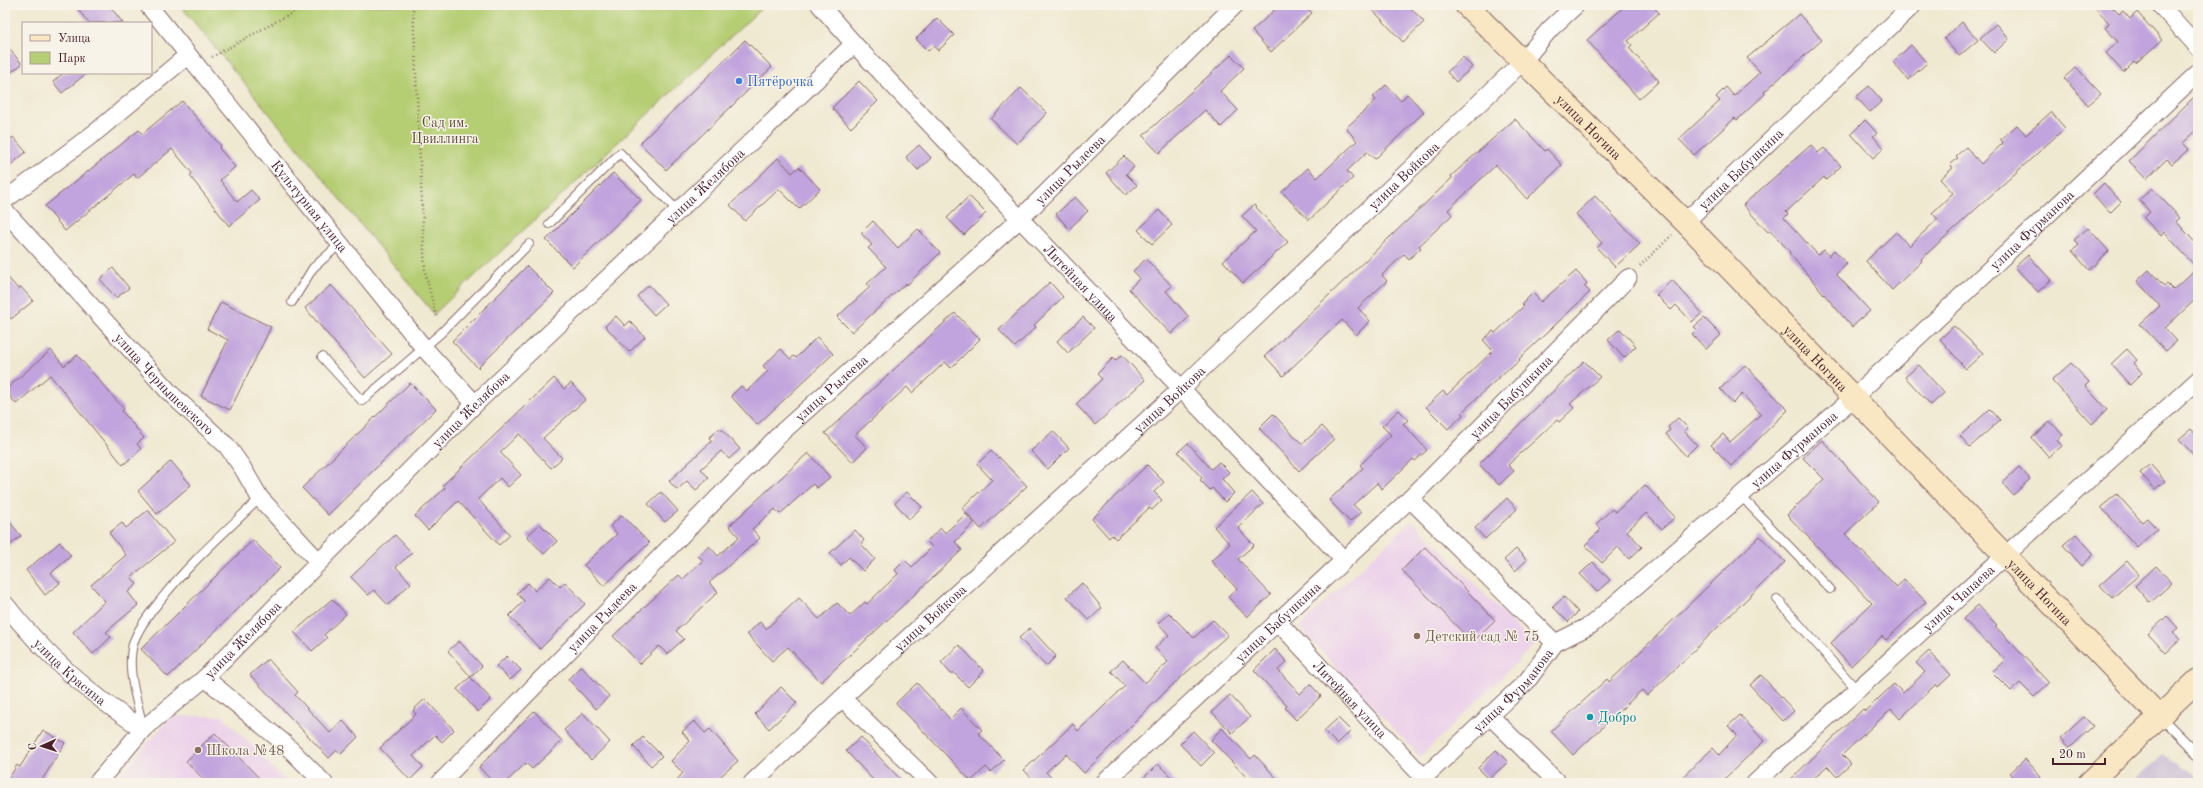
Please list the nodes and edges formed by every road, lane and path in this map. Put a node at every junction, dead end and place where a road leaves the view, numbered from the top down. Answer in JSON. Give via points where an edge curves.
{"nodes":[{"id":1,"x":148,"y":5,"type":"edge"},
{"id":2,"x":306,"y":5,"type":"edge"},
{"id":3,"x":413,"y":5,"type":"edge"},
{"id":4,"x":820,"y":5,"type":"edge"},
{"id":5,"x":1235,"y":5,"type":"edge"},
{"id":6,"x":1466,"y":5,"type":"edge"},
{"id":7,"x":1556,"y":5,"type":"edge"},
{"id":8,"x":1576,"y":5,"type":"edge"},
{"id":9,"x":1913,"y":5,"type":"edge"},
{"id":10,"x":2160,"y":5,"type":"edge"},
{"id":11,"x":1550,"y":29,"type":"junction"},
{"id":12,"x":854,"y":44,"type":"junction"},
{"id":13,"x":2198,"y":47,"type":"edge"},
{"id":14,"x":188,"y":55,"type":"junction"},
{"id":15,"x":1522,"y":61,"type":"junction"},
{"id":16,"x":2198,"y":73,"type":"edge"},
{"id":17,"x":5,"y":200,"type":"edge"},
{"id":18,"x":5,"y":211,"type":"edge"},
{"id":19,"x":678,"y":211,"type":"junction"},
{"id":20,"x":1021,"y":218,"type":"junction"},
{"id":21,"x":1685,"y":222,"type":"junction"},
{"id":22,"x":549,"y":224,"type":"dead end"},
{"id":23,"x":340,"y":244,"type":"junction"},
{"id":24,"x":529,"y":244,"type":"dead end"},
{"id":25,"x":1628,"y":278,"type":"joint"},
{"id":26,"x":292,"y":302,"type":"dead end"},
{"id":27,"x":441,"y":333,"type":"junction"},
{"id":28,"x":424,"y":348,"type":"junction"},
{"id":29,"x":322,"y":357,"type":"dead end"},
{"id":30,"x":2198,"y":380,"type":"edge"},
{"id":31,"x":1182,"y":388,"type":"junction"},
{"id":32,"x":1852,"y":399,"type":"junction"},
{"id":33,"x":475,"y":404,"type":"junction"},
{"id":34,"x":1740,"y":495,"type":"junction"},
{"id":35,"x":260,"y":498,"type":"junction"},
{"id":36,"x":1410,"y":499,"type":"junction"},
{"id":37,"x":2005,"y":556,"type":"junction"},
{"id":38,"x":1344,"y":559,"type":"junction"},
{"id":39,"x":318,"y":561,"type":"junction"},
{"id":40,"x":1830,"y":589,"type":"dead end"},
{"id":41,"x":1777,"y":599,"type":"dead end"},
{"id":42,"x":5,"y":604,"type":"edge"},
{"id":43,"x":1277,"y":621,"type":"junction"},
{"id":44,"x":1555,"y":643,"type":"junction"},
{"id":45,"x":205,"y":678,"type":"junction"},
{"id":46,"x":2198,"y":680,"type":"edge"},
{"id":47,"x":1857,"y":690,"type":"junction"},
{"id":48,"x":842,"y":698,"type":"junction"},
{"id":49,"x":1489,"y":715,"type":"junction"},
{"id":50,"x":2160,"y":717,"type":"junction"},
{"id":51,"x":143,"y":729,"type":"junction"},
{"id":52,"x":2198,"y":758,"type":"edge"},
{"id":53,"x":1421,"y":780,"type":"edge"},
{"id":54,"x":97,"y":783,"type":"edge"},
{"id":55,"x":324,"y":783,"type":"edge"},
{"id":56,"x":440,"y":783,"type":"edge"},
{"id":57,"x":752,"y":783,"type":"edge"},
{"id":58,"x":930,"y":783,"type":"edge"},
{"id":59,"x":1104,"y":783,"type":"edge"},
{"id":60,"x":1558,"y":783,"type":"edge"},
{"id":61,"x":1755,"y":783,"type":"edge"},
{"id":62,"x":2089,"y":783,"type":"edge"}],
"edges":[{"from":1,"to":14,"type":"street","name":"Культурная улица"},
{"from":2,"to":14,"type":"path","via":[[207,60]]},
{"from":3,"to":27,"type":"path","via":[[425,272]]},
{"from":4,"to":12,"type":"street","name":"Литейная улица"},
{"from":5,"to":20,"type":"street","name":"улица Рылеева"},
{"from":6,"to":15,"type":"street","name":"улица Ногина"},
{"from":7,"to":11,"type":"street"},
{"from":8,"to":11,"type":"street","name":"улица Войкова"},
{"from":9,"to":21,"type":"street","name":"улица Бабушкина"},
{"from":10,"to":13,"type":"street"},
{"from":11,"to":15,"type":"street","name":"улица Войкова"},
{"from":12,"to":19,"type":"street","name":"улица Желябова"},
{"from":12,"to":20,"type":"street","name":"Литейная улица"},
{"from":14,"to":17,"type":"street","via":[[97,131]]},
{"from":14,"to":23,"type":"street","name":"Культурная улица"},
{"from":15,"to":21,"type":"street","name":"улица Ногина"},
{"from":15,"to":31,"type":"street","name":"улица Войкова"},
{"from":16,"to":32,"type":"street","name":"улица Фурманова"},
{"from":18,"to":35,"type":"street","name":"улица Чернышевского","via":[[170,394],[227,446]]},
{"from":19,"to":22,"type":"lane","via":[[620,153]]},
{"from":19,"to":33,"type":"street","name":"улица Желябова"},
{"from":20,"to":31,"type":"street","name":"Литейная улица"},
{"from":20,"to":56,"type":"street","name":"улица Рылеева","via":[[782,433]]},
{"from":21,"to":25,"type":"path"},
{"from":21,"to":32,"type":"street","name":"улица Ногина"},
{"from":23,"to":26,"type":"lane","via":[[312,268]]},
{"from":23,"to":28,"type":"street","name":"Культурная улица"},
{"from":24,"to":27,"type":"lane"},
{"from":25,"to":36,"type":"street","name":"улица Бабушкина"},
{"from":27,"to":28,"type":"lane"},
{"from":28,"to":29,"type":"lane","via":[[362,402]]},
{"from":28,"to":33,"type":"street","name":"Культурная улица"},
{"from":30,"to":37,"type":"street","name":"улица Чапаева"},
{"from":31,"to":38,"type":"street","name":"Литейная улица"},
{"from":31,"to":48,"type":"street","name":"улица Войкова"},
{"from":32,"to":34,"type":"street","name":"улица Фурманова"},
{"from":32,"to":37,"type":"street","name":"улица Ногина"},
{"from":33,"to":39,"type":"street","name":"улица Желябова"},
{"from":34,"to":40,"type":"lane"},
{"from":34,"to":44,"type":"street","name":"улица Фурманова","via":[[1591,625]]},
{"from":35,"to":39,"type":"street","name":"улица Чернышевского"},
{"from":35,"to":51,"type":"lane","via":[[180,574],[149,614],[134,640],[132,678]]},
{"from":36,"to":38,"type":"street","name":"улица Бабушкина"},
{"from":36,"to":44,"type":"street"},
{"from":37,"to":47,"type":"street","name":"улица Чапаева"},
{"from":37,"to":50,"type":"street","name":"улица Ногина"},
{"from":38,"to":43,"type":"street","name":"улица Бабушкина"},
{"from":39,"to":45,"type":"street","name":"улица Желябова"},
{"from":41,"to":47,"type":"lane"},
{"from":42,"to":51,"type":"street","name":"улица Красина","via":[[69,676],[108,707]]},
{"from":43,"to":53,"type":"street","name":"Литейная улица"},
{"from":43,"to":59,"type":"street","name":"улица Бабушкина"},
{"from":44,"to":49,"type":"street","name":"улица Фурманова","via":[[1527,681]]},
{"from":45,"to":51,"type":"street","name":"улица Желябова"},
{"from":45,"to":55,"type":"street","via":[[284,743]]},
{"from":46,"to":50,"type":"street"},
{"from":47,"to":61,"type":"street","name":"улица Чапаева"},
{"from":48,"to":57,"type":"street","name":"улица Войкова"},
{"from":48,"to":58,"type":"street"},
{"from":49,"to":53,"type":"street","name":"улица Фурманова"},
{"from":49,"to":60,"type":"street"},
{"from":50,"to":52,"type":"lane","via":[[2189,745]]},
{"from":50,"to":62,"type":"street"},
{"from":51,"to":54,"type":"street","name":"улица Желябова"}]}
